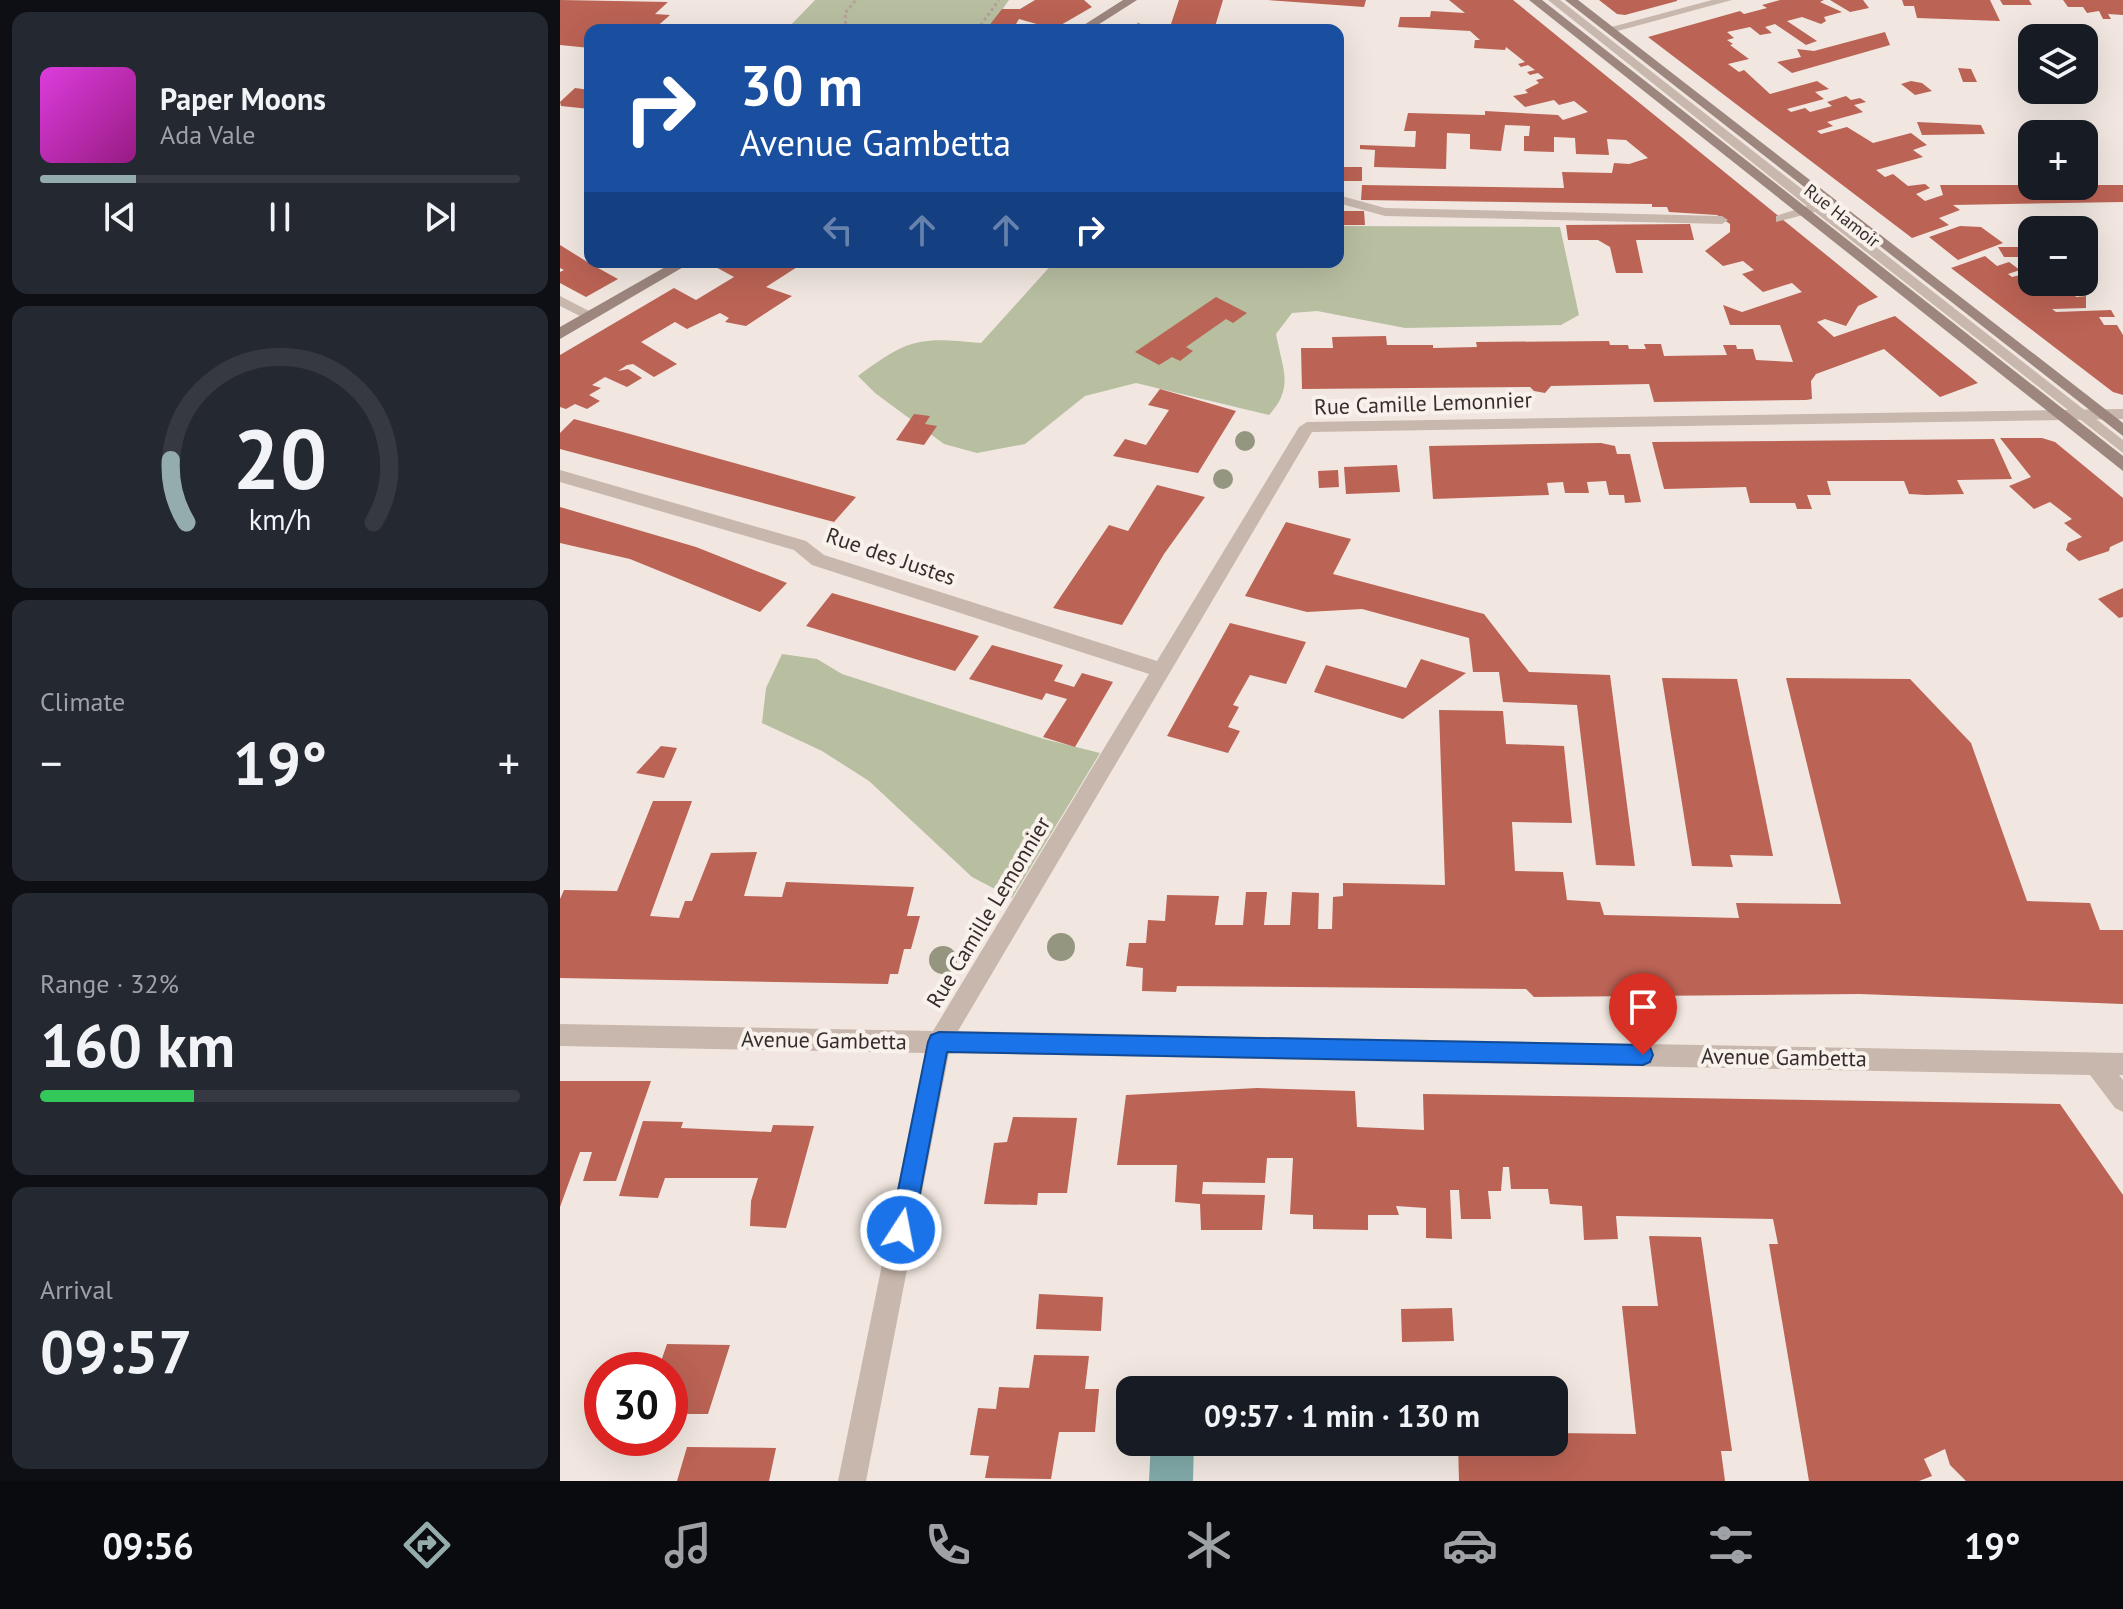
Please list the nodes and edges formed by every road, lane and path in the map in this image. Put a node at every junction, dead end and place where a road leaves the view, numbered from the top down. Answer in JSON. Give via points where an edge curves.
{"nodes":[{"id":1,"x":856,"y":0,"type":"edge"},
{"id":2,"x":999,"y":0,"type":"edge"},
{"id":3,"x":1131,"y":0,"type":"edge"},
{"id":4,"x":1535,"y":0,"type":"edge"},
{"id":5,"x":1553,"y":0,"type":"edge"},
{"id":6,"x":1571,"y":0,"type":"edge"},
{"id":7,"x":1726,"y":0,"type":"edge"},
{"id":8,"x":846,"y":24,"type":"edge"},
{"id":9,"x":981,"y":24,"type":"edge"},
{"id":10,"x":1092,"y":24,"type":"edge"},
{"id":11,"x":1610,"y":29,"type":"junction"},
{"id":12,"x":1344,"y":201,"type":"edge"},
{"id":13,"x":1811,"y":209,"type":"junction"},
{"id":14,"x":1781,"y":219,"type":"dead end"},
{"id":15,"x":1722,"y":220,"type":"dead end"},
{"id":16,"x":675,"y":268,"type":"edge"},
{"id":17,"x":560,"y":300,"type":"edge"},
{"id":18,"x":590,"y":317,"type":"junction"},
{"id":19,"x":560,"y":334,"type":"edge"},
{"id":20,"x":2101,"y":414,"type":"junction"},
{"id":21,"x":2123,"y":414,"type":"edge"},
{"id":22,"x":2064,"y":416,"type":"junction"},
{"id":23,"x":2082,"y":416,"type":"junction"},
{"id":24,"x":2123,"y":431,"type":"edge"},
{"id":25,"x":2123,"y":448,"type":"edge"},
{"id":26,"x":2123,"y":465,"type":"edge"},
{"id":27,"x":560,"y":476,"type":"edge"},
{"id":28,"x":1161,"y":670,"type":"junction"},
{"id":29,"x":560,"y":1035,"type":"edge"},
{"id":30,"x":939,"y":1042,"type":"junction"},
{"id":31,"x":2096,"y":1063,"type":"junction"},
{"id":32,"x":2123,"y":1064,"type":"edge"},
{"id":33,"x":2123,"y":1100,"type":"edge"},
{"id":34,"x":852,"y":1481,"type":"edge"}],
"edges":[{"from":1,"to":8,"type":"path","via":[[845,13]]},
{"from":2,"to":9,"type":"path"},
{"from":3,"to":10,"type":"main road"},
{"from":4,"to":13,"type":"main road","name":"Rue Hamoir"},
{"from":5,"to":13,"type":"lane","name":"Rue Hamoir"},
{"from":6,"to":11,"type":"main road","name":"Rue Hamoir"},
{"from":7,"to":11,"type":"street"},
{"from":11,"to":20,"type":"main road","name":"Rue Hamoir"},
{"from":12,"to":15,"type":"lane","via":[[1385,212]]},
{"from":13,"to":14,"type":"lane"},
{"from":13,"to":22,"type":"main road","name":"Rue Hamoir"},
{"from":13,"to":23,"type":"lane","name":"Rue Hamoir"},
{"from":16,"to":18,"type":"main road"},
{"from":17,"to":18,"type":"lane"},
{"from":18,"to":19,"type":"main road"},
{"from":20,"to":21,"type":"street"},
{"from":20,"to":23,"type":"street"},
{"from":20,"to":24,"type":"main road","name":"Rue Hamoir"},
{"from":22,"to":23,"type":"street"},
{"from":22,"to":26,"type":"main road","name":"Rue Hamoir"},
{"from":22,"to":28,"type":"street","name":"Rue Camille Lemonnier","via":[[1307,427]]},
{"from":23,"to":25,"type":"lane","name":"Rue Hamoir"},
{"from":27,"to":28,"type":"street","name":"Rue des Justes","via":[[800,545],[818,560]]},
{"from":28,"to":30,"type":"street","name":"Rue Camille Lemonnier"},
{"from":29,"to":30,"type":"street","name":"Avenue Gambetta"},
{"from":30,"to":31,"type":"street","name":"Avenue Gambetta"},
{"from":30,"to":34,"type":"street","name":"Rue Camille Lemonnier"},
{"from":31,"to":32,"type":"street","name":"Avenue Gambetta"},
{"from":31,"to":33,"type":"street"}]}
